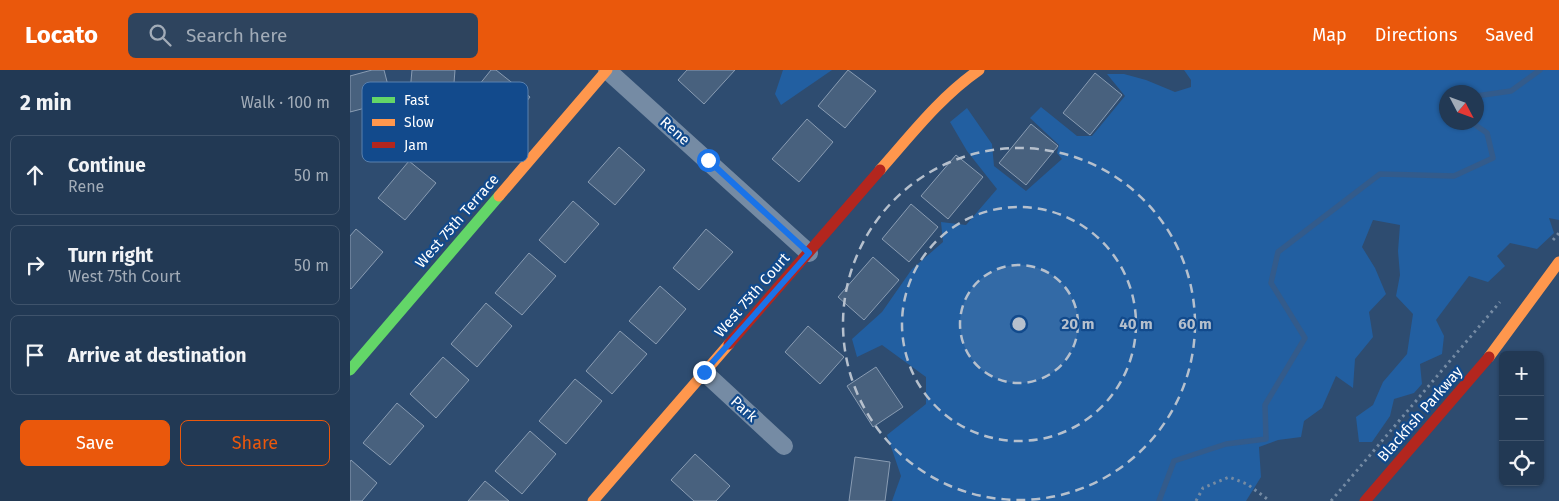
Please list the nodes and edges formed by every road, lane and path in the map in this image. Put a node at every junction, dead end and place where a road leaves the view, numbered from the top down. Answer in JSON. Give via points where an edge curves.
{"nodes":[{"id":1,"x":607,"y":70,"type":"edge"},
{"id":2,"x":979,"y":70,"type":"edge"},
{"id":3,"x":1559,"y":233,"type":"edge"},
{"id":4,"x":1553,"y":240,"type":"dead end"},
{"id":5,"x":809,"y":253,"type":"junction"},
{"id":6,"x":1559,"y":262,"type":"edge"},
{"id":7,"x":1502,"y":300,"type":"dead end"},
{"id":8,"x":1539,"y":308,"type":"dead end"},
{"id":9,"x":1498,"y":346,"type":"junction"},
{"id":10,"x":350,"y":370,"type":"edge"},
{"id":11,"x":704,"y":372,"type":"junction"},
{"id":12,"x":784,"y":446,"type":"dead end"},
{"id":13,"x":593,"y":501,"type":"edge"},
{"id":14,"x":1196,"y":501,"type":"edge"},
{"id":15,"x":1270,"y":501,"type":"edge"},
{"id":16,"x":1331,"y":501,"type":"edge"},
{"id":17,"x":1365,"y":501,"type":"edge"}],
"edges":[{"from":1,"to":5,"type":"street","name":"Rene"},
{"from":1,"to":10,"type":"street","name":"West 75th Terrace"},
{"from":2,"to":5,"type":"street","name":"West 75th Court","via":[[928,115]]},
{"from":3,"to":4,"type":"path"},
{"from":5,"to":11,"type":"street","name":"West 75th Court"},
{"from":6,"to":9,"type":"street","name":"Blackfish Parkway"},
{"from":7,"to":16,"type":"path"},
{"from":8,"to":9,"type":"street","name":"Blackfish Parkway"},
{"from":9,"to":17,"type":"street","name":"Blackfish Parkway"},
{"from":11,"to":12,"type":"street","name":"Park"},
{"from":11,"to":13,"type":"street","name":"West 75th Court"},
{"from":14,"to":15,"type":"path","via":[[1203,488],[1228,477],[1247,484]]}]}
